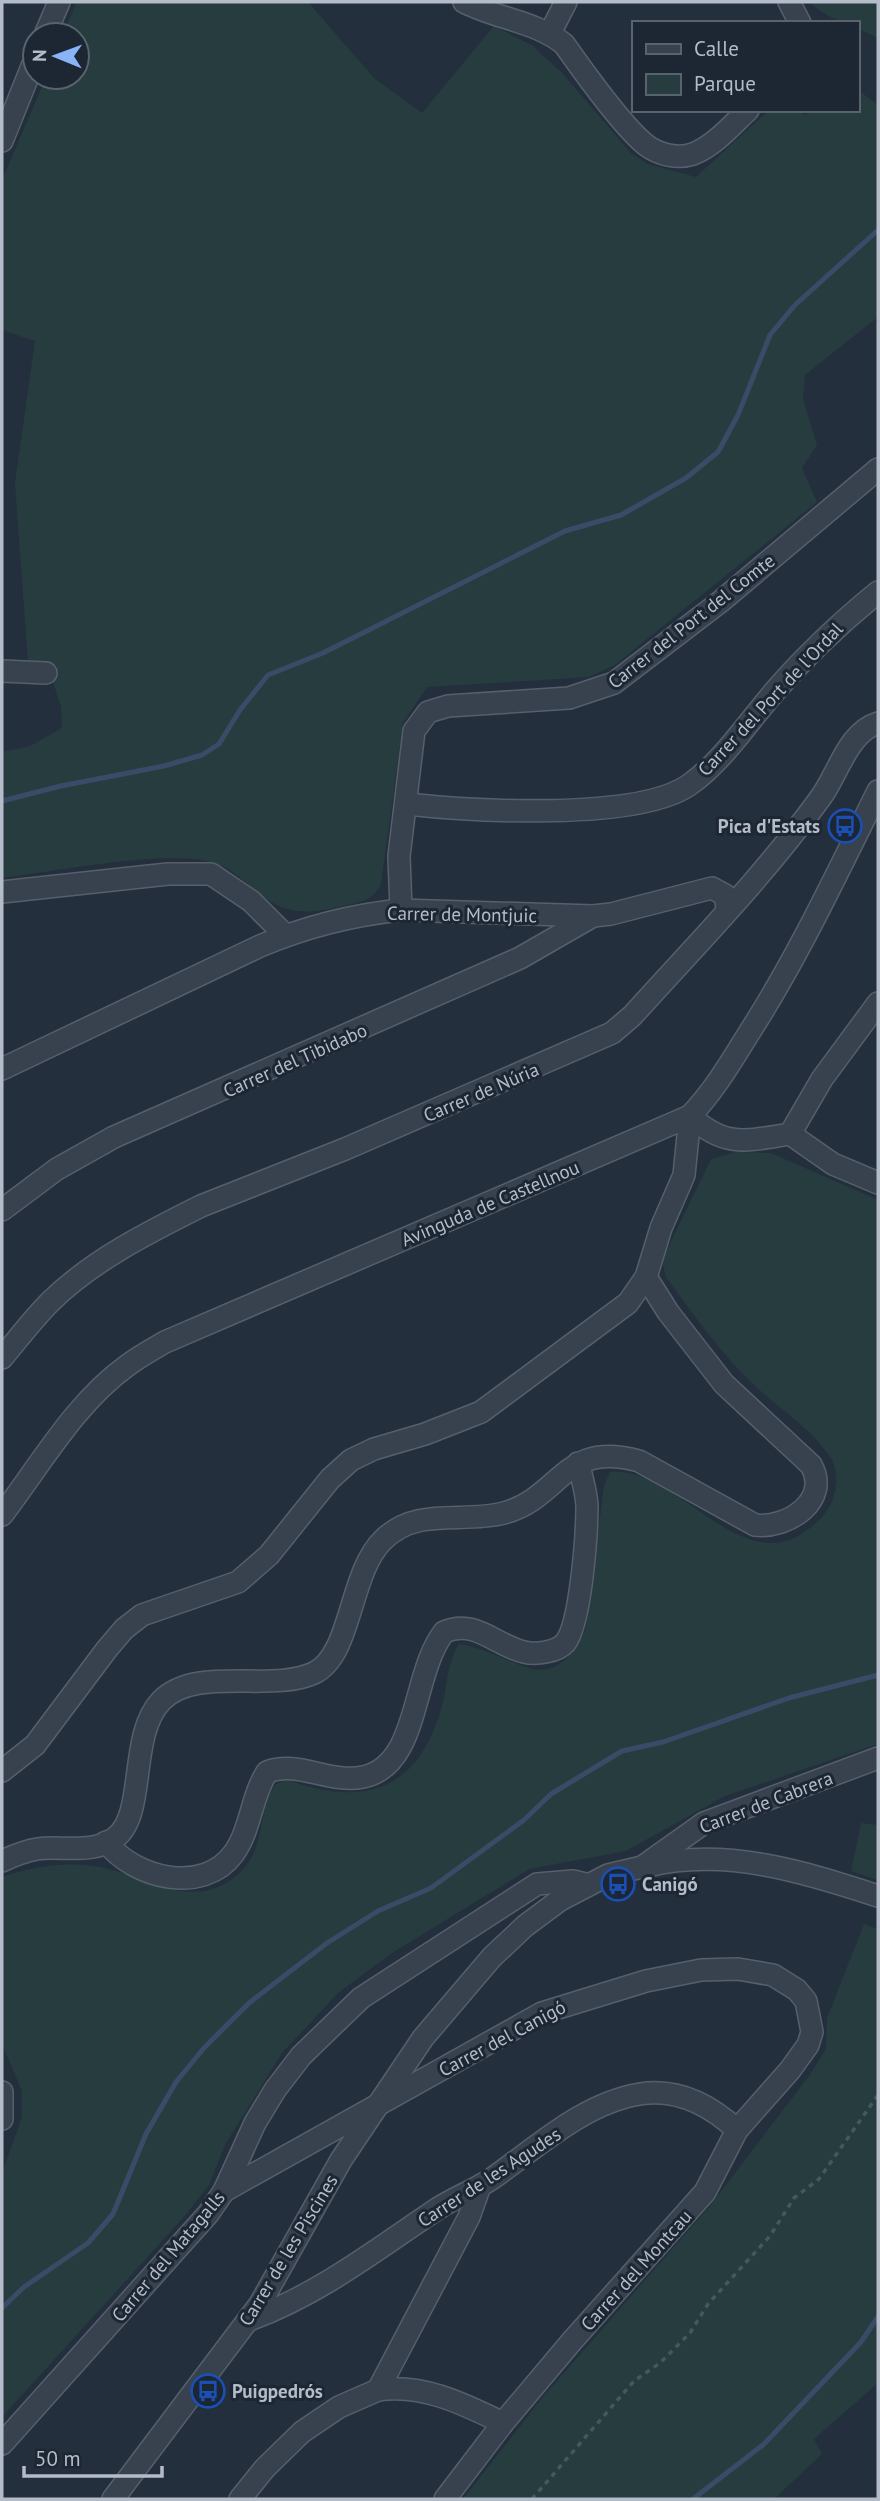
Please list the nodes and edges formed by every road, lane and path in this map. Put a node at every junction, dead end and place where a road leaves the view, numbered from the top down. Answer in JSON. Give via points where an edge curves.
{"nodes":[{"id":1,"x":58,"y":2,"type":"edge"},
{"id":2,"x":464,"y":2,"type":"edge"},
{"id":3,"x":566,"y":2,"type":"edge"},
{"id":4,"x":789,"y":2,"type":"edge"},
{"id":5,"x":51,"y":21,"type":"edge"},
{"id":6,"x":799,"y":21,"type":"edge"},
{"id":7,"x":550,"y":33,"type":"junction"},
{"id":8,"x":22,"y":91,"type":"edge"},
{"id":9,"x":746,"y":112,"type":"edge"},
{"id":10,"x":2,"y":141,"type":"edge"},
{"id":11,"x":878,"y":469,"type":"edge"},
{"id":12,"x":878,"y":592,"type":"edge"},
{"id":13,"x":2,"y":671,"type":"edge"},
{"id":14,"x":46,"y":673,"type":"dead end"},
{"id":15,"x":878,"y":723,"type":"edge"},
{"id":16,"x":878,"y":791,"type":"edge"},
{"id":17,"x":407,"y":804,"type":"junction"},
{"id":18,"x":2,"y":892,"type":"edge"},
{"id":19,"x":727,"y":908,"type":"junction"},
{"id":20,"x":401,"y":910,"type":"junction"},
{"id":21,"x":593,"y":916,"type":"junction"},
{"id":22,"x":285,"y":935,"type":"junction"},
{"id":23,"x":878,"y":1003,"type":"edge"},
{"id":24,"x":2,"y":1069,"type":"edge"},
{"id":25,"x":690,"y":1116,"type":"junction"},
{"id":26,"x":790,"y":1133,"type":"junction"},
{"id":27,"x":878,"y":1183,"type":"edge"},
{"id":28,"x":2,"y":1210,"type":"edge"},
{"id":29,"x":646,"y":1277,"type":"junction"},
{"id":30,"x":2,"y":1358,"type":"edge"},
{"id":31,"x":578,"y":1463,"type":"junction"},
{"id":32,"x":2,"y":1515,"type":"edge"},
{"id":33,"x":878,"y":1758,"type":"edge"},
{"id":34,"x":2,"y":1771,"type":"edge"},
{"id":35,"x":106,"y":1842,"type":"junction"},
{"id":36,"x":2,"y":1861,"type":"edge"},
{"id":37,"x":642,"y":1867,"type":"junction"},
{"id":38,"x":589,"y":1885,"type":"junction"},
{"id":39,"x":878,"y":1896,"type":"edge"},
{"id":40,"x":812,"y":2032,"type":"joint"},
{"id":41,"x":2,"y":2092,"type":"edge"},
{"id":42,"x":878,"y":2095,"type":"edge"},
{"id":43,"x":384,"y":2100,"type":"junction"},
{"id":44,"x":2,"y":2119,"type":"edge"},
{"id":45,"x":737,"y":2130,"type":"junction"},
{"id":46,"x":480,"y":2186,"type":"junction"},
{"id":47,"x":225,"y":2191,"type":"junction"},
{"id":48,"x":248,"y":2320,"type":"junction"},
{"id":49,"x":378,"y":2390,"type":"junction"},
{"id":50,"x":503,"y":2423,"type":"junction"},
{"id":51,"x":2,"y":2444,"type":"edge"},
{"id":52,"x":113,"y":2499,"type":"edge"},
{"id":53,"x":240,"y":2499,"type":"edge"},
{"id":54,"x":445,"y":2499,"type":"edge"},
{"id":55,"x":533,"y":2499,"type":"edge"}],
"edges":[{"from":1,"to":5,"type":"street"},
{"from":2,"to":7,"type":"street"},
{"from":3,"to":7,"type":"street"},
{"from":4,"to":6,"type":"street"},
{"from":7,"to":9,"type":"street","via":[[564,44],[632,131],[666,155],[693,154]]},
{"from":8,"to":10,"type":"street"},
{"from":11,"to":17,"type":"street","name":"Carrer del Port del Comte","via":[[614,683],[569,698],[448,706],[428,712],[414,731]]},
{"from":12,"to":17,"type":"street","name":"Carrer del Port de l'Ordal","via":[[824,638],[708,769],[664,797],[591,808]]},
{"from":13,"to":14,"type":"street"},
{"from":15,"to":19,"type":"street","name":"Carrer de Núria","via":[[861,732],[821,797],[769,864]]},
{"from":16,"to":25,"type":"street","name":"Avinguda de Castellnou","via":[[780,984],[708,1098]]},
{"from":17,"to":20,"type":"street","name":"Carrer del Port del Comte","via":[[399,856]]},
{"from":18,"to":22,"type":"street","via":[[199,872],[235,888]]},
{"from":19,"to":21,"type":"street","name":"Carrer de Montjuic","via":[[725,895],[712,888]]},
{"from":19,"to":30,"type":"street","name":"Carrer de Núria","via":[[612,1033],[163,1225],[69,1286]]},
{"from":20,"to":21,"type":"street","name":"Carrer de Montjuic"},
{"from":20,"to":22,"type":"street","name":"Carrer de Montjuic"},
{"from":21,"to":28,"type":"street","name":"Carrer del Tibidabo","via":[[530,954],[114,1137],[57,1169]]},
{"from":22,"to":24,"type":"street","name":"Carrer de Montjuic"},
{"from":23,"to":26,"type":"street","via":[[822,1079]]},
{"from":25,"to":26,"type":"street","via":[[710,1134],[731,1140]]},
{"from":25,"to":29,"type":"street","via":[[684,1175]]},
{"from":25,"to":32,"type":"street","name":"Avinguda de Castellnou","via":[[165,1342],[127,1365],[68,1423]]},
{"from":26,"to":27,"type":"street","via":[[832,1164]]},
{"from":29,"to":31,"type":"street","via":[[724,1384],[801,1453],[817,1475],[817,1484],[800,1512],[771,1527],[737,1517],[639,1461],[599,1455]]},
{"from":29,"to":34,"type":"street","via":[[628,1303],[481,1412],[351,1460],[269,1555],[238,1582],[164,1606],[133,1622],[107,1649],[35,1745]]},
{"from":31,"to":35,"type":"street","via":[[519,1507],[502,1514],[418,1519],[398,1527],[372,1553],[354,1591],[337,1649],[315,1672],[263,1682],[200,1684],[163,1698],[147,1720],[134,1797],[125,1822],[116,1838]]},
{"from":31,"to":35,"type":"street","via":[[587,1503],[585,1537],[578,1604],[565,1642],[555,1649],[524,1652],[480,1631],[444,1632],[428,1658],[411,1722],[396,1755],[372,1775],[359,1778],[289,1768],[267,1772],[236,1851],[227,1862],[202,1875],[170,1878],[150,1874],[118,1858]]},
{"from":33,"to":37,"type":"street","name":"Carrer de Cabrera","via":[[704,1823]]},
{"from":35,"to":36,"type":"street","via":[[86,1848],[39,1849]]},
{"from":37,"to":38,"type":"street","name":"Carrer de Cabrera"},
{"from":37,"to":39,"type":"street","via":[[688,1859],[737,1861],[829,1880]]},
{"from":38,"to":43,"type":"street","name":"Carrer de Cabrera","via":[[534,1920],[492,1957],[423,2038]]},
{"from":38,"to":47,"type":"street","name":"Carrer del Matagalls","via":[[573,1881],[537,1884],[360,1998],[301,2056],[275,2090]]},
{"from":40,"to":43,"type":"street","name":"Carrer del Canigó","via":[[806,2001],[781,1979],[738,1969],[701,1970],[606,1991],[542,2013]]},
{"from":40,"to":45,"type":"street","name":"Carrer del Montcau","via":[[790,2070]]},
{"from":41,"to":44,"type":"street"},
{"from":42,"to":55,"type":"path","via":[[819,2179],[794,2197],[770,2236],[708,2304],[690,2333],[634,2381]]},
{"from":43,"to":47,"type":"street","name":"Carrer del Canigó"},
{"from":43,"to":48,"type":"street","name":"Carrer de les Piscines","via":[[341,2160]]},
{"from":45,"to":46,"type":"street","name":"Carrer de les Agudes","via":[[718,2113],[689,2098],[641,2094],[578,2119]]},
{"from":45,"to":50,"type":"street","name":"Carrer del Montcau","via":[[705,2192]]},
{"from":46,"to":48,"type":"street","name":"Carrer de les Agudes","via":[[440,2207],[301,2299]]},
{"from":46,"to":49,"type":"street","via":[[469,2217]]},
{"from":47,"to":51,"type":"street","name":"Carrer del Matagalls"},
{"from":48,"to":52,"type":"street","name":"Carrer de les Piscines"},
{"from":49,"to":50,"type":"street","via":[[400,2386],[436,2395]]},
{"from":49,"to":53,"type":"street","via":[[339,2407],[302,2432]]},
{"from":50,"to":54,"type":"street","name":"Carrer del Montcau"}]}
